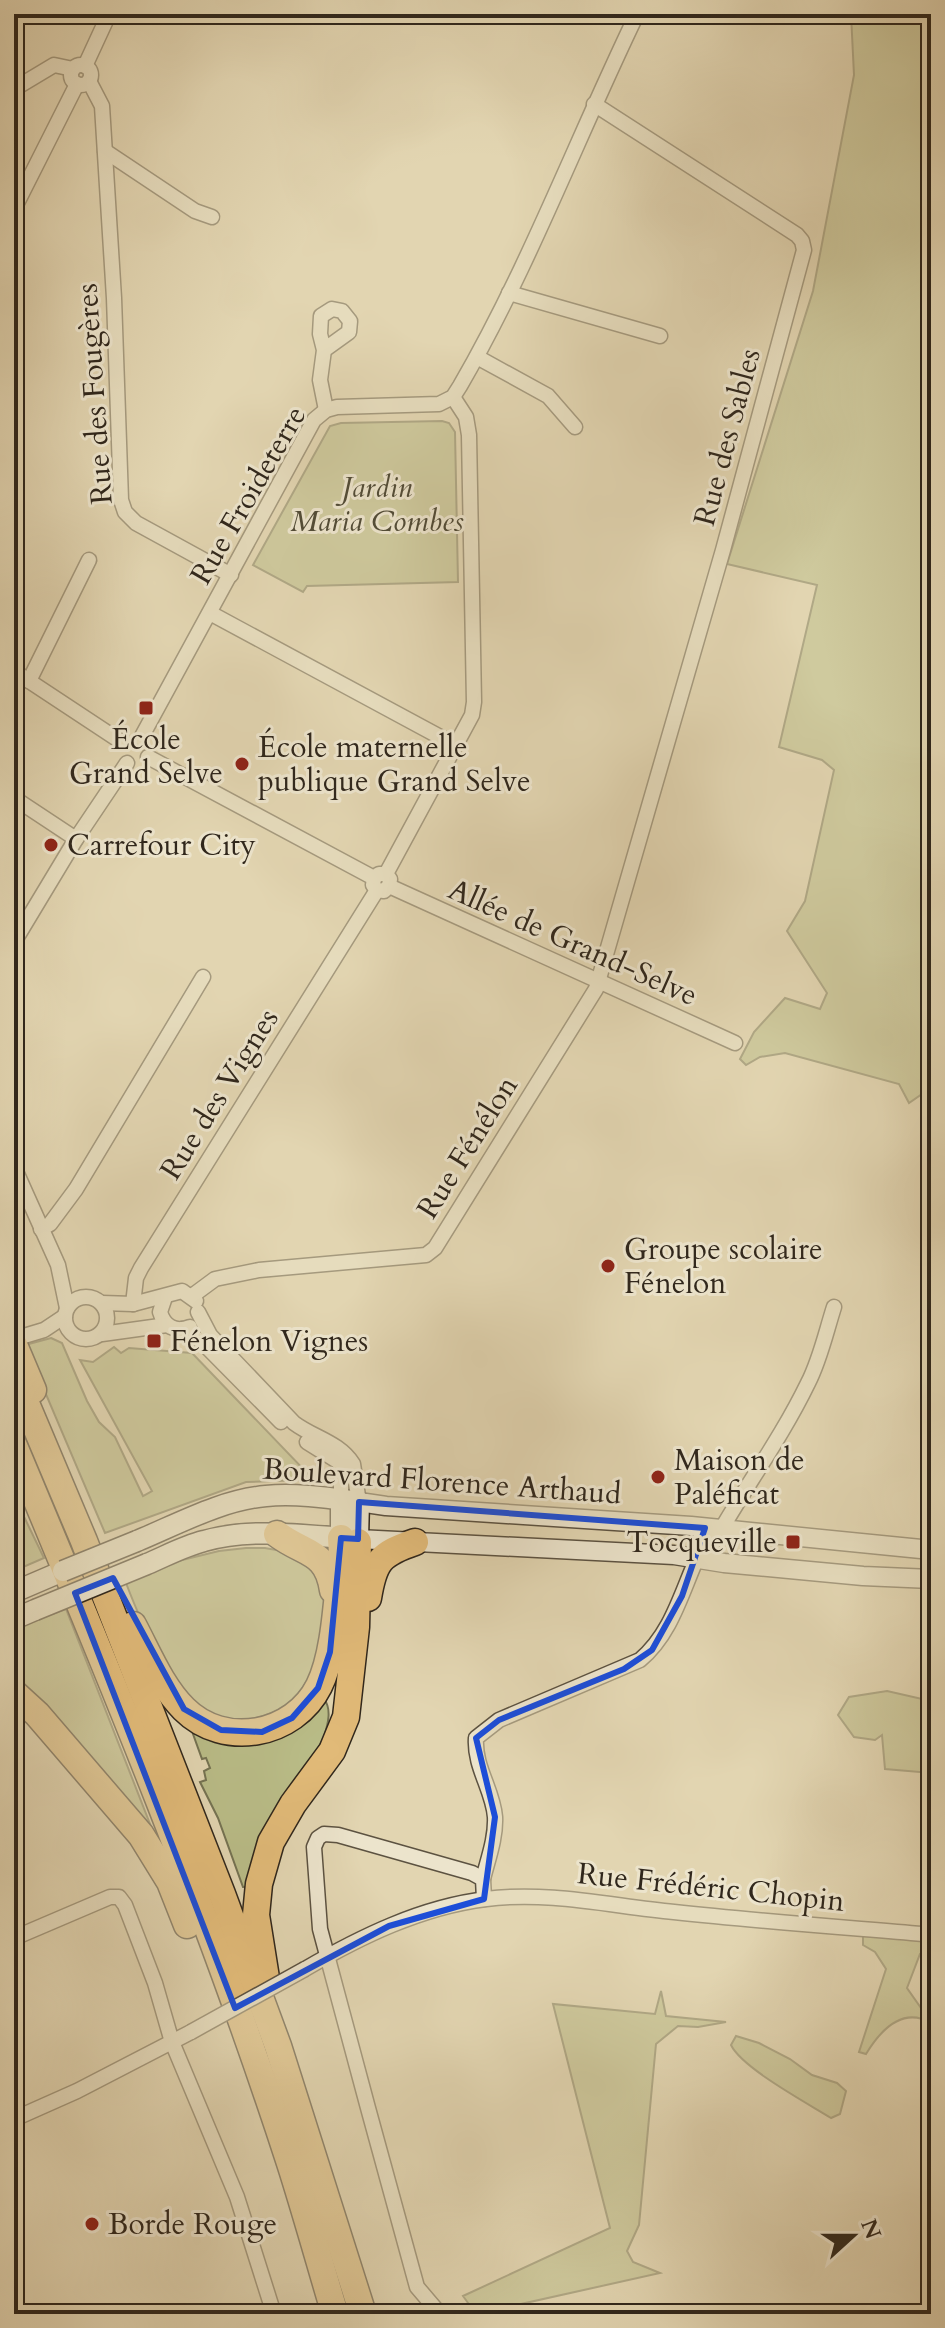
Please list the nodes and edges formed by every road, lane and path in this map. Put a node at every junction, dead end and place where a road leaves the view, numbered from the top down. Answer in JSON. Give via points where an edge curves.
{"nodes":[{"id":1,"x":109,"y":14,"type":"edge"},
{"id":2,"x":637,"y":14,"type":"edge"},
{"id":3,"x":81,"y":75,"type":"junction"},
{"id":4,"x":14,"y":89,"type":"edge"},
{"id":5,"x":594,"y":104,"type":"junction"},
{"id":6,"x":105,"y":151,"type":"junction"},
{"id":7,"x":14,"y":209,"type":"edge"},
{"id":8,"x":212,"y":217,"type":"dead end"},
{"id":9,"x":509,"y":293,"type":"junction"},
{"id":10,"x":660,"y":336,"type":"dead end"},
{"id":11,"x":324,"y":350,"type":"dead end"},
{"id":12,"x":477,"y":357,"type":"junction"},
{"id":13,"x":453,"y":397,"type":"junction"},
{"id":14,"x":326,"y":410,"type":"junction"},
{"id":15,"x":575,"y":427,"type":"dead end"},
{"id":16,"x":89,"y":560,"type":"dead end"},
{"id":17,"x":231,"y":575,"type":"junction"},
{"id":18,"x":210,"y":613,"type":"junction"},
{"id":19,"x":14,"y":671,"type":"edge"},
{"id":20,"x":29,"y":681,"type":"junction"},
{"id":21,"x":141,"y":738,"type":"junction"},
{"id":22,"x":123,"y":743,"type":"junction"},
{"id":23,"x":455,"y":745,"type":"junction"},
{"id":24,"x":148,"y":757,"type":"junction"},
{"id":25,"x":127,"y":763,"type":"junction"},
{"id":26,"x":14,"y":798,"type":"edge"},
{"id":27,"x":76,"y":839,"type":"junction"},
{"id":28,"x":382,"y":882,"type":"junction"},
{"id":29,"x":16,"y":936,"type":"edge"},
{"id":30,"x":203,"y":977,"type":"dead end"},
{"id":31,"x":599,"y":981,"type":"junction"},
{"id":32,"x":735,"y":1043,"type":"dead end"},
{"id":33,"x":14,"y":1167,"type":"edge"},
{"id":34,"x":41,"y":1229,"type":"junction"},
{"id":35,"x":58,"y":1265,"type":"junction"},
{"id":36,"x":192,"y":1296,"type":"junction"},
{"id":37,"x":88,"y":1297,"type":"junction"},
{"id":38,"x":165,"y":1297,"type":"junction"},
{"id":39,"x":102,"y":1303,"type":"junction"},
{"id":40,"x":133,"y":1304,"type":"junction"},
{"id":41,"x":834,"y":1307,"type":"dead end"},
{"id":42,"x":66,"y":1312,"type":"junction"},
{"id":43,"x":198,"y":1312,"type":"junction"},
{"id":44,"x":167,"y":1325,"type":"junction"},
{"id":45,"x":182,"y":1329,"type":"junction"},
{"id":46,"x":44,"y":1330,"type":"junction"},
{"id":47,"x":69,"y":1332,"type":"junction"},
{"id":48,"x":102,"y":1334,"type":"junction"},
{"id":49,"x":14,"y":1339,"type":"edge"},
{"id":50,"x":14,"y":1345,"type":"edge"},
{"id":51,"x":14,"y":1375,"type":"edge"},
{"id":52,"x":14,"y":1446,"type":"edge"},
{"id":53,"x":350,"y":1501,"type":"junction"},
{"id":54,"x":714,"y":1529,"type":"junction"},
{"id":55,"x":277,"y":1534,"type":"junction"},
{"id":56,"x":350,"y":1538,"type":"junction"},
{"id":57,"x":415,"y":1542,"type":"junction"},
{"id":58,"x":931,"y":1550,"type":"edge"},
{"id":59,"x":697,"y":1558,"type":"junction"},
{"id":60,"x":931,"y":1579,"type":"edge"},
{"id":61,"x":20,"y":1589,"type":"edge"},
{"id":62,"x":335,"y":1602,"type":"junction"},
{"id":63,"x":14,"y":1619,"type":"edge"},
{"id":64,"x":356,"y":1627,"type":"junction"},
{"id":65,"x":19,"y":1699,"type":"edge"},
{"id":66,"x":483,"y":1879,"type":"junction"},
{"id":67,"x":484,"y":1899,"type":"junction"},
{"id":68,"x":14,"y":1938,"type":"edge"},
{"id":69,"x":931,"y":1938,"type":"edge"},
{"id":70,"x":327,"y":1956,"type":"junction"},
{"id":71,"x":172,"y":2042,"type":"junction"},
{"id":72,"x":278,"y":2046,"type":"junction"},
{"id":73,"x":14,"y":2119,"type":"edge"},
{"id":74,"x":312,"y":2236,"type":"junction"},
{"id":75,"x":274,"y":2314,"type":"edge"},
{"id":76,"x":335,"y":2314,"type":"edge"},
{"id":77,"x":363,"y":2314,"type":"edge"},
{"id":78,"x":440,"y":2314,"type":"edge"}],
"edges":[{"from":1,"to":3,"type":"street"},
{"from":2,"to":5,"type":"street"},
{"from":3,"to":4,"type":"street","via":[[54,65]]},
{"from":3,"to":6,"type":"street","name":"Rue des Fougères","via":[[102,106]]},
{"from":3,"to":7,"type":"street"},
{"from":5,"to":9,"type":"street"},
{"from":5,"to":31,"type":"street","name":"Rue des Sables","via":[[797,235],[804,250]]},
{"from":6,"to":8,"type":"street"},
{"from":6,"to":17,"type":"street","name":"Rue des Fougères","via":[[121,500],[136,523]]},
{"from":9,"to":10,"type":"street"},
{"from":9,"to":12,"type":"street"},
{"from":11,"to":14,"type":"street","via":[[320,380]]},
{"from":12,"to":13,"type":"street"},
{"from":12,"to":15,"type":"street","via":[[548,396]]},
{"from":13,"to":14,"type":"street","name":"Rue Froideterre","via":[[439,404]]},
{"from":13,"to":23,"type":"street","name":"Rue des Vignes","via":[[466,417],[469,435],[474,702]]},
{"from":14,"to":17,"type":"street","name":"Rue Froideterre","via":[[314,420]]},
{"from":16,"to":20,"type":"street"},
{"from":17,"to":18,"type":"street","name":"Rue Froideterre"},
{"from":18,"to":21,"type":"street","name":"Rue Froideterre"},
{"from":18,"to":23,"type":"street"},
{"from":19,"to":20,"type":"street"},
{"from":20,"to":22,"type":"street"},
{"from":21,"to":22,"type":"street"},
{"from":21,"to":24,"type":"street"},
{"from":22,"to":25,"type":"street","via":[[121,754]]},
{"from":23,"to":28,"type":"street","name":"Rue des Vignes"},
{"from":24,"to":25,"type":"street","via":[[139,764]]},
{"from":24,"to":28,"type":"street","name":"Allée de Grand-Selve"},
{"from":25,"to":27,"type":"street"},
{"from":26,"to":27,"type":"street"},
{"from":27,"to":29,"type":"street"},
{"from":28,"to":31,"type":"street","name":"Allée de Grand-Selve"},
{"from":28,"to":40,"type":"street","name":"Rue des Vignes","via":[[141,1268]]},
{"from":30,"to":34,"type":"street","via":[[76,1189]]},
{"from":31,"to":32,"type":"street","name":"Allée de Grand-Selve"},
{"from":31,"to":36,"type":"street","name":"Rue Fénélon","via":[[426,1255],[249,1272],[215,1279]]},
{"from":33,"to":34,"type":"street"},
{"from":34,"to":35,"type":"street"},
{"from":35,"to":37,"type":"street"},
{"from":35,"to":42,"type":"street"},
{"from":36,"to":38,"type":"street","via":[[182,1291]]},
{"from":36,"to":43,"type":"street"},
{"from":37,"to":39,"type":"street"},
{"from":37,"to":42,"type":"street","via":[[76,1300]]},
{"from":38,"to":40,"type":"street"},
{"from":38,"to":44,"type":"street","via":[[160,1312]]},
{"from":39,"to":40,"type":"street"},
{"from":39,"to":48,"type":"street","via":[[108,1317]]},
{"from":41,"to":54,"type":"street","via":[[810,1380],[781,1435]]},
{"from":42,"to":46,"type":"street"},
{"from":42,"to":47,"type":"street"},
{"from":43,"to":45,"type":"street"},
{"from":43,"to":53,"type":"street","via":[[210,1335],[294,1423],[341,1448],[350,1459]]},
{"from":44,"to":45,"type":"street"},
{"from":44,"to":48,"type":"street"},
{"from":45,"to":53,"type":"street","via":[[202,1342],[280,1421],[339,1462]]},
{"from":46,"to":47,"type":"street"},
{"from":46,"to":49,"type":"street"},
{"from":47,"to":48,"type":"street","via":[[85,1340]]},
{"from":50,"to":62,"type":"highway","via":[[133,1624],[167,1688],[194,1717],[221,1730],[252,1733],[292,1718],[322,1679]]},
{"from":51,"to":72,"type":"highway","via":[[143,1687]]},
{"from":52,"to":74,"type":"highway","via":[[188,1877]]},
{"from":53,"to":54,"type":"street","name":"Boulevard Florence Arthaud"},
{"from":53,"to":56,"type":"main road"},
{"from":53,"to":61,"type":"main road","name":"Boulevard Florence Arthaud","bridge":true,"via":[[285,1495],[223,1505]]},
{"from":54,"to":58,"type":"street","name":"Boulevard Florence Arthaud"},
{"from":54,"to":59,"type":"street"},
{"from":55,"to":56,"type":"main road","name":"Boulevard Florence Arthaud"},
{"from":55,"to":62,"type":"highway","via":[[324,1562]]},
{"from":55,"to":63,"type":"main road","name":"Boulevard Florence Arthaud","bridge":true,"via":[[215,1538]]},
{"from":56,"to":57,"type":"street","name":"Boulevard Florence Arthaud"},
{"from":56,"to":62,"type":"highway"},
{"from":56,"to":64,"type":"highway"},
{"from":57,"to":59,"type":"street","name":"Boulevard Florence Arthaud"},
{"from":57,"to":64,"type":"highway","via":[[390,1551],[376,1565],[366,1610]]},
{"from":59,"to":60,"type":"street","name":"Boulevard Florence Arthaud"},
{"from":59,"to":66,"type":"street","via":[[668,1626],[640,1660],[499,1720],[476,1738],[495,1817]]},
{"from":64,"to":72,"type":"highway","via":[[343,1728],[271,1842],[259,1884],[256,1915]]},
{"from":65,"to":74,"type":"highway","via":[[132,1823],[165,1873]]},
{"from":66,"to":67,"type":"street"},
{"from":66,"to":70,"type":"street","via":[[324,1834],[314,1847]]},
{"from":67,"to":69,"type":"street","name":"Rue Frédéric Chopin","via":[[548,1897]]},
{"from":67,"to":70,"type":"street","name":"Rue Frédéric Chopin","via":[[411,1918]]},
{"from":68,"to":71,"type":"street","via":[[119,1897],[155,1983]]},
{"from":70,"to":71,"type":"street","name":"Rue Frédéric Chopin","bridge":true},
{"from":70,"to":78,"type":"street","via":[[417,2287]]},
{"from":71,"to":73,"type":"street","name":"Rue Frédéric Chopin"},
{"from":71,"to":75,"type":"street","via":[[237,2197]]},
{"from":72,"to":77,"type":"highway"},
{"from":74,"to":76,"type":"highway"}]}
